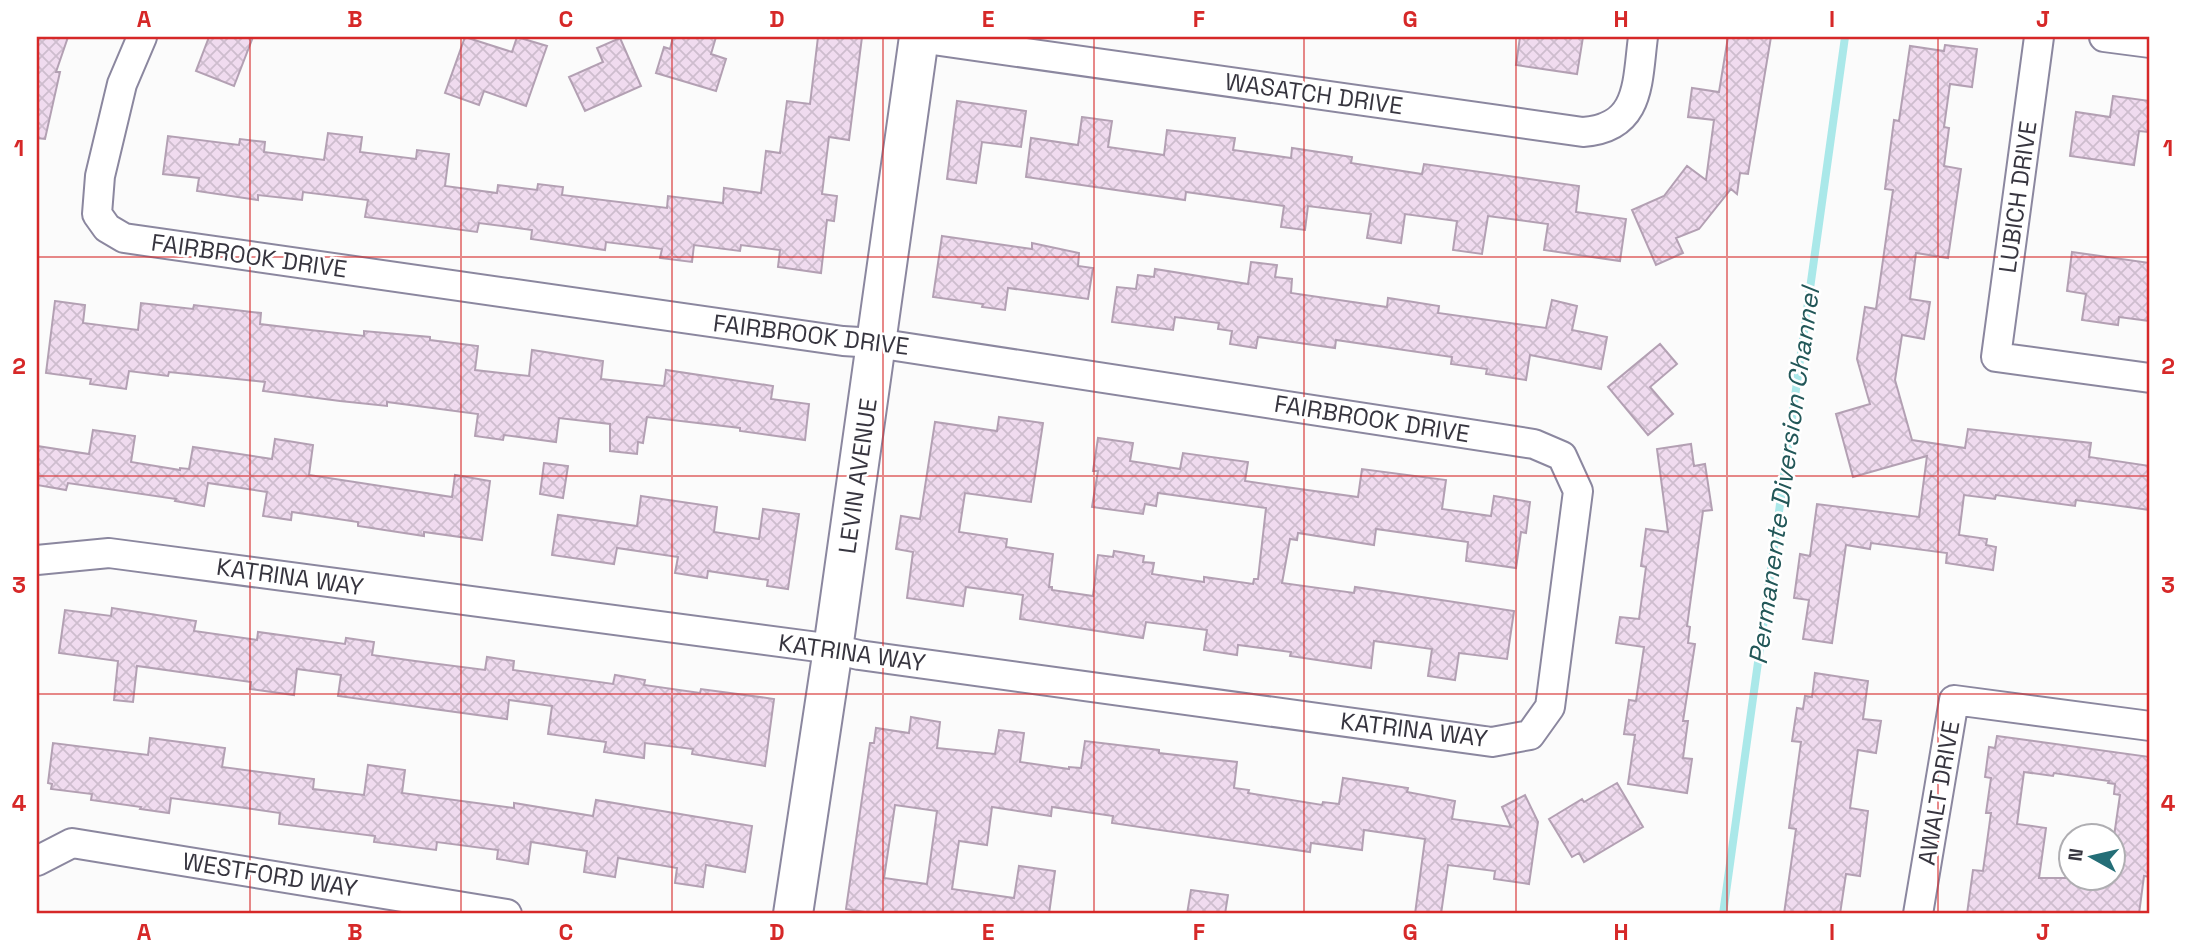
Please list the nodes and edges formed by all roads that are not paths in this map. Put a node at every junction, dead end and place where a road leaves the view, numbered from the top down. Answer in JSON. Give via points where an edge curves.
{"nodes":[{"id":1,"x":142,"y":37,"type":"edge"},
{"id":2,"x":1643,"y":37,"type":"edge"},
{"id":3,"x":2039,"y":37,"type":"edge"},
{"id":4,"x":2104,"y":37,"type":"edge"},
{"id":5,"x":919,"y":38,"type":"edge"},
{"id":6,"x":2150,"y":43,"type":"edge"},
{"id":7,"x":876,"y":343,"type":"junction"},
{"id":8,"x":2150,"y":378,"type":"edge"},
{"id":9,"x":37,"y":560,"type":"edge"},
{"id":10,"x":1564,"y":604,"type":"joint"},
{"id":11,"x":833,"y":649,"type":"junction"},
{"id":12,"x":2150,"y":726,"type":"edge"},
{"id":13,"x":37,"y":861,"type":"edge"},
{"id":14,"x":507,"y":914,"type":"edge"},
{"id":15,"x":793,"y":914,"type":"edge"},
{"id":16,"x":1919,"y":914,"type":"edge"}],
"edges":[{"from":1,"to":7,"type":"street","name":"FAIRBROOK DRIVE","via":[[122,84],[100,176],[97,214],[107,228],[124,238]]},
{"from":2,"to":5,"type":"street","name":"WASATCH DRIVE","via":[[1633,102],[1611,126],[1583,132]]},
{"from":3,"to":8,"type":"street","name":"LUBICH DRIVE","via":[[1996,357]]},
{"from":4,"to":6,"type":"street"},
{"from":5,"to":7,"type":"street","name":"LEVIN AVENUE"},
{"from":7,"to":10,"type":"street","name":"FAIRBROOK DRIVE","via":[[1534,444],[1562,456],[1578,491]]},
{"from":7,"to":11,"type":"street","name":"LEVIN AVENUE"},
{"from":9,"to":11,"type":"street","name":"KATRINA WAY","via":[[109,553]]},
{"from":10,"to":11,"type":"street","name":"KATRINA WAY","via":[[1550,707],[1530,735],[1492,742]]},
{"from":11,"to":15,"type":"street","name":"LEVIN AVENUE"},
{"from":12,"to":16,"type":"street","name":"AWALT DRIVE","via":[[1954,700]]},
{"from":13,"to":14,"type":"street","name":"WESTFORD WAY","via":[[72,843]]}]}
